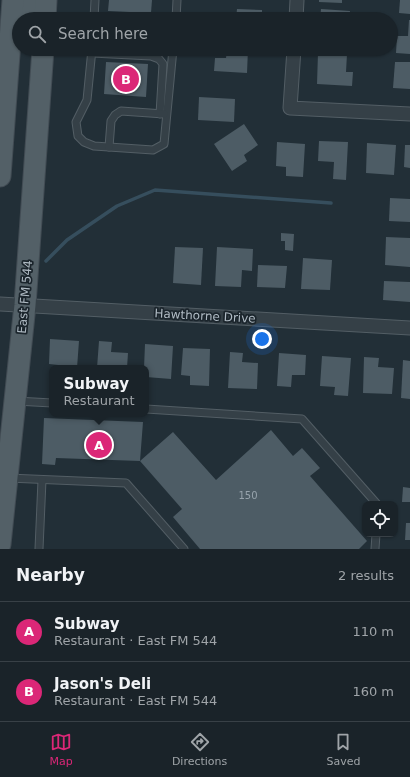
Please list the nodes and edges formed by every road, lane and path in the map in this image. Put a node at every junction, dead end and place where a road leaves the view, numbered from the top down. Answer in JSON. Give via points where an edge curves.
{"nodes":[{"id":1,"x":13,"y":0,"type":"edge"},
{"id":2,"x":30,"y":0,"type":"edge"},
{"id":3,"x":46,"y":0,"type":"edge"},
{"id":4,"x":95,"y":0,"type":"edge"},
{"id":5,"x":177,"y":0,"type":"edge"},
{"id":6,"x":297,"y":0,"type":"edge"},
{"id":7,"x":29,"y":12,"type":"edge"},
{"id":8,"x":45,"y":12,"type":"edge"},
{"id":9,"x":94,"y":12,"type":"edge"},
{"id":10,"x":176,"y":12,"type":"edge"},
{"id":11,"x":296,"y":12,"type":"edge"},
{"id":12,"x":43,"y":56,"type":"edge"},
{"id":13,"x":91,"y":56,"type":"edge"},
{"id":14,"x":151,"y":56,"type":"edge"},
{"id":15,"x":173,"y":56,"type":"edge"},
{"id":16,"x":294,"y":56,"type":"edge"},
{"id":17,"x":3,"y":82,"type":"edge"},
{"id":18,"x":160,"y":114,"type":"junction"},
{"id":19,"x":168,"y":114,"type":"junction"},
{"id":20,"x":410,"y":114,"type":"edge"},
{"id":21,"x":109,"y":147,"type":"junction"},
{"id":22,"x":0,"y":176,"type":"edge"},
{"id":23,"x":0,"y":304,"type":"edge"},
{"id":24,"x":25,"y":305,"type":"junction"},
{"id":25,"x":410,"y":328,"type":"edge"},
{"id":26,"x":16,"y":401,"type":"junction"},
{"id":27,"x":49,"y":403,"type":"edge"},
{"id":28,"x":149,"y":409,"type":"edge"},
{"id":29,"x":7,"y":478,"type":"junction"},
{"id":30,"x":42,"y":480,"type":"junction"},
{"id":31,"x":374,"y":501,"type":"edge"},
{"id":32,"x":376,"y":537,"type":"edge"},
{"id":33,"x":0,"y":544,"type":"edge"},
{"id":34,"x":39,"y":549,"type":"edge"},
{"id":35,"x":184,"y":549,"type":"edge"},
{"id":36,"x":375,"y":549,"type":"edge"}],
"edges":[{"from":1,"to":17,"type":"main road"},
{"from":2,"to":7,"type":"main road"},
{"from":3,"to":8,"type":"main road"},
{"from":4,"to":9,"type":"lane"},
{"from":5,"to":10,"type":"lane"},
{"from":6,"to":11,"type":"street"},
{"from":12,"to":24,"type":"main road","name":"East FM 544"},
{"from":13,"to":21,"type":"lane","via":[[87,100],[76,122],[78,136],[94,146]]},
{"from":14,"to":18,"type":"lane","via":[[163,64]]},
{"from":15,"to":19,"type":"lane"},
{"from":16,"to":20,"type":"street","via":[[290,108]]},
{"from":17,"to":22,"type":"main road"},
{"from":18,"to":19,"type":"lane"},
{"from":18,"to":21,"type":"lane","via":[[121,111],[111,121]]},
{"from":19,"to":21,"type":"lane","via":[[164,144],[153,150]]},
{"from":23,"to":24,"type":"street","name":"Hawthorne Drive"},
{"from":24,"to":25,"type":"street","name":"Hawthorne Drive"},
{"from":24,"to":26,"type":"main road","name":"East FM 544"},
{"from":26,"to":27,"type":"lane"},
{"from":26,"to":29,"type":"main road","name":"East FM 544"},
{"from":28,"to":31,"type":"lane","via":[[302,419]]},
{"from":29,"to":30,"type":"lane"},
{"from":29,"to":33,"type":"main road","name":"East FM 544"},
{"from":30,"to":34,"type":"lane"},
{"from":30,"to":35,"type":"lane","via":[[126,484]]},
{"from":32,"to":36,"type":"lane"}]}
